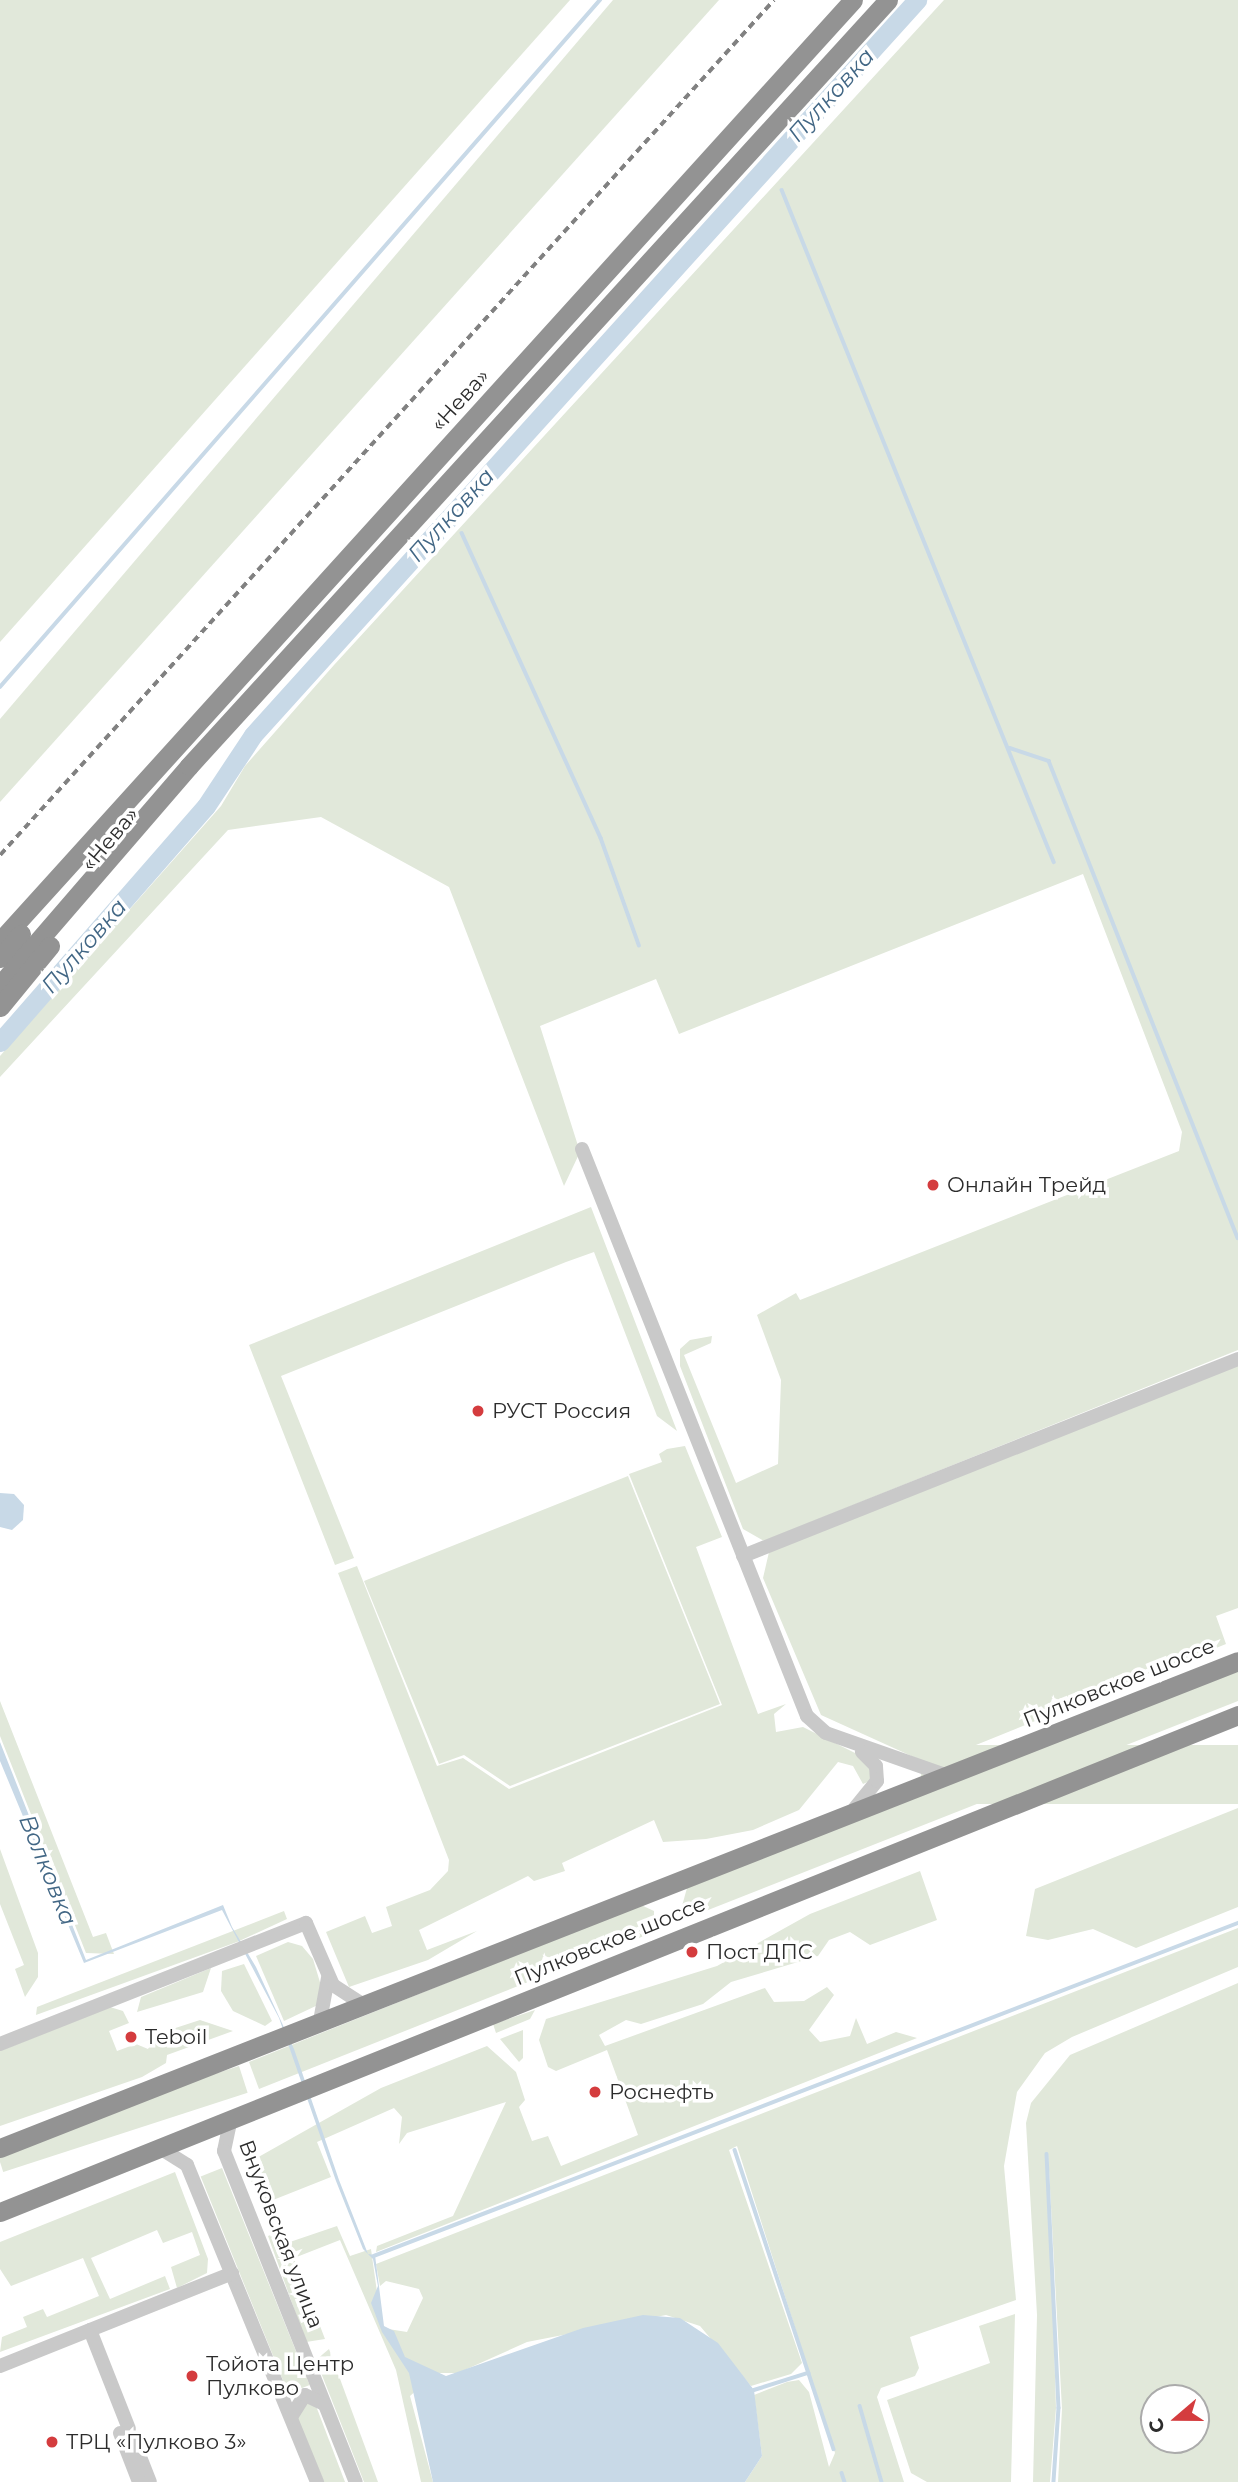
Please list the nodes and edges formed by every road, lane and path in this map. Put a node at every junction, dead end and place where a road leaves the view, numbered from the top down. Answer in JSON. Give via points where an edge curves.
{"nodes":[{"id":1,"x":853,"y":0,"type":"edge"},
{"id":2,"x":888,"y":0,"type":"edge"},
{"id":3,"x":253,"y":699,"type":"junction"},
{"id":4,"x":102,"y":832,"type":"junction"},
{"id":5,"x":0,"y":941,"type":"edge"},
{"id":6,"x":0,"y":958,"type":"edge"},
{"id":7,"x":0,"y":985,"type":"edge"},
{"id":8,"x":0,"y":1007,"type":"edge"},
{"id":9,"x":582,"y":1149,"type":"dead end"},
{"id":10,"x":1238,"y":1359,"type":"edge"},
{"id":11,"x":743,"y":1556,"type":"junction"},
{"id":12,"x":1238,"y":1661,"type":"edge"},
{"id":13,"x":1238,"y":1715,"type":"edge"},
{"id":14,"x":856,"y":1746,"type":"junction"},
{"id":15,"x":948,"y":1776,"type":"junction"},
{"id":16,"x":855,"y":1809,"type":"junction"},
{"id":17,"x":328,"y":1977,"type":"junction"},
{"id":18,"x":362,"y":2004,"type":"junction"},
{"id":19,"x":320,"y":2021,"type":"junction"},
{"id":20,"x":0,"y":2044,"type":"edge"},
{"id":21,"x":231,"y":2118,"type":"junction"},
{"id":22,"x":0,"y":2148,"type":"edge"},
{"id":23,"x":160,"y":2148,"type":"junction"},
{"id":24,"x":0,"y":2212,"type":"edge"},
{"id":25,"x":232,"y":2273,"type":"junction"},
{"id":26,"x":85,"y":2332,"type":"junction"},
{"id":27,"x":0,"y":2366,"type":"edge"},
{"id":28,"x":325,"y":2405,"type":"junction"},
{"id":29,"x":291,"y":2417,"type":"junction"},
{"id":30,"x":139,"y":2482,"type":"edge"},
{"id":31,"x":150,"y":2482,"type":"edge"},
{"id":32,"x":317,"y":2482,"type":"edge"},
{"id":33,"x":356,"y":2482,"type":"edge"}],
"edges":[{"from":1,"to":4,"type":"highway","name":"«Нева»"},
{"from":2,"to":3,"type":"highway","name":"«Нева»"},
{"from":3,"to":7,"type":"highway","name":"«Нева»"},
{"from":3,"to":8,"type":"highway","name":"«Нева»"},
{"from":4,"to":5,"type":"highway","name":"«Нева»"},
{"from":4,"to":6,"type":"highway","name":"«Нева»"},
{"from":9,"to":11,"type":"street"},
{"from":10,"to":11,"type":"street"},
{"from":11,"to":14,"type":"street","via":[[807,1716],[826,1733]]},
{"from":12,"to":15,"type":"highway","name":"Пулковское шоссе"},
{"from":13,"to":21,"type":"highway","name":"Пулковское шоссе"},
{"from":14,"to":15,"type":"street"},
{"from":14,"to":16,"type":"street","via":[[878,1773]]},
{"from":15,"to":16,"type":"highway","name":"Пулковское шоссе"},
{"from":16,"to":18,"type":"highway","name":"Пулковское шоссе"},
{"from":17,"to":18,"type":"street"},
{"from":17,"to":19,"type":"street"},
{"from":17,"to":20,"type":"street","via":[[306,1923]]},
{"from":18,"to":19,"type":"highway","name":"Пулковское шоссе"},
{"from":19,"to":22,"type":"highway","name":"Пулковское шоссе"},
{"from":21,"to":23,"type":"highway","name":"Пулковское шоссе"},
{"from":21,"to":28,"type":"street","name":"Внуковская улица","via":[[224,2151]]},
{"from":23,"to":24,"type":"highway","name":"Пулковское шоссе"},
{"from":23,"to":25,"type":"street","via":[[187,2165]]},
{"from":25,"to":26,"type":"street"},
{"from":25,"to":29,"type":"street"},
{"from":26,"to":27,"type":"street"},
{"from":26,"to":30,"type":"street"},
{"from":26,"to":31,"type":"street"},
{"from":28,"to":29,"type":"street","via":[[316,2395],[305,2395]]},
{"from":28,"to":33,"type":"street","name":"Внуковская улица"},
{"from":29,"to":32,"type":"street"}]}
